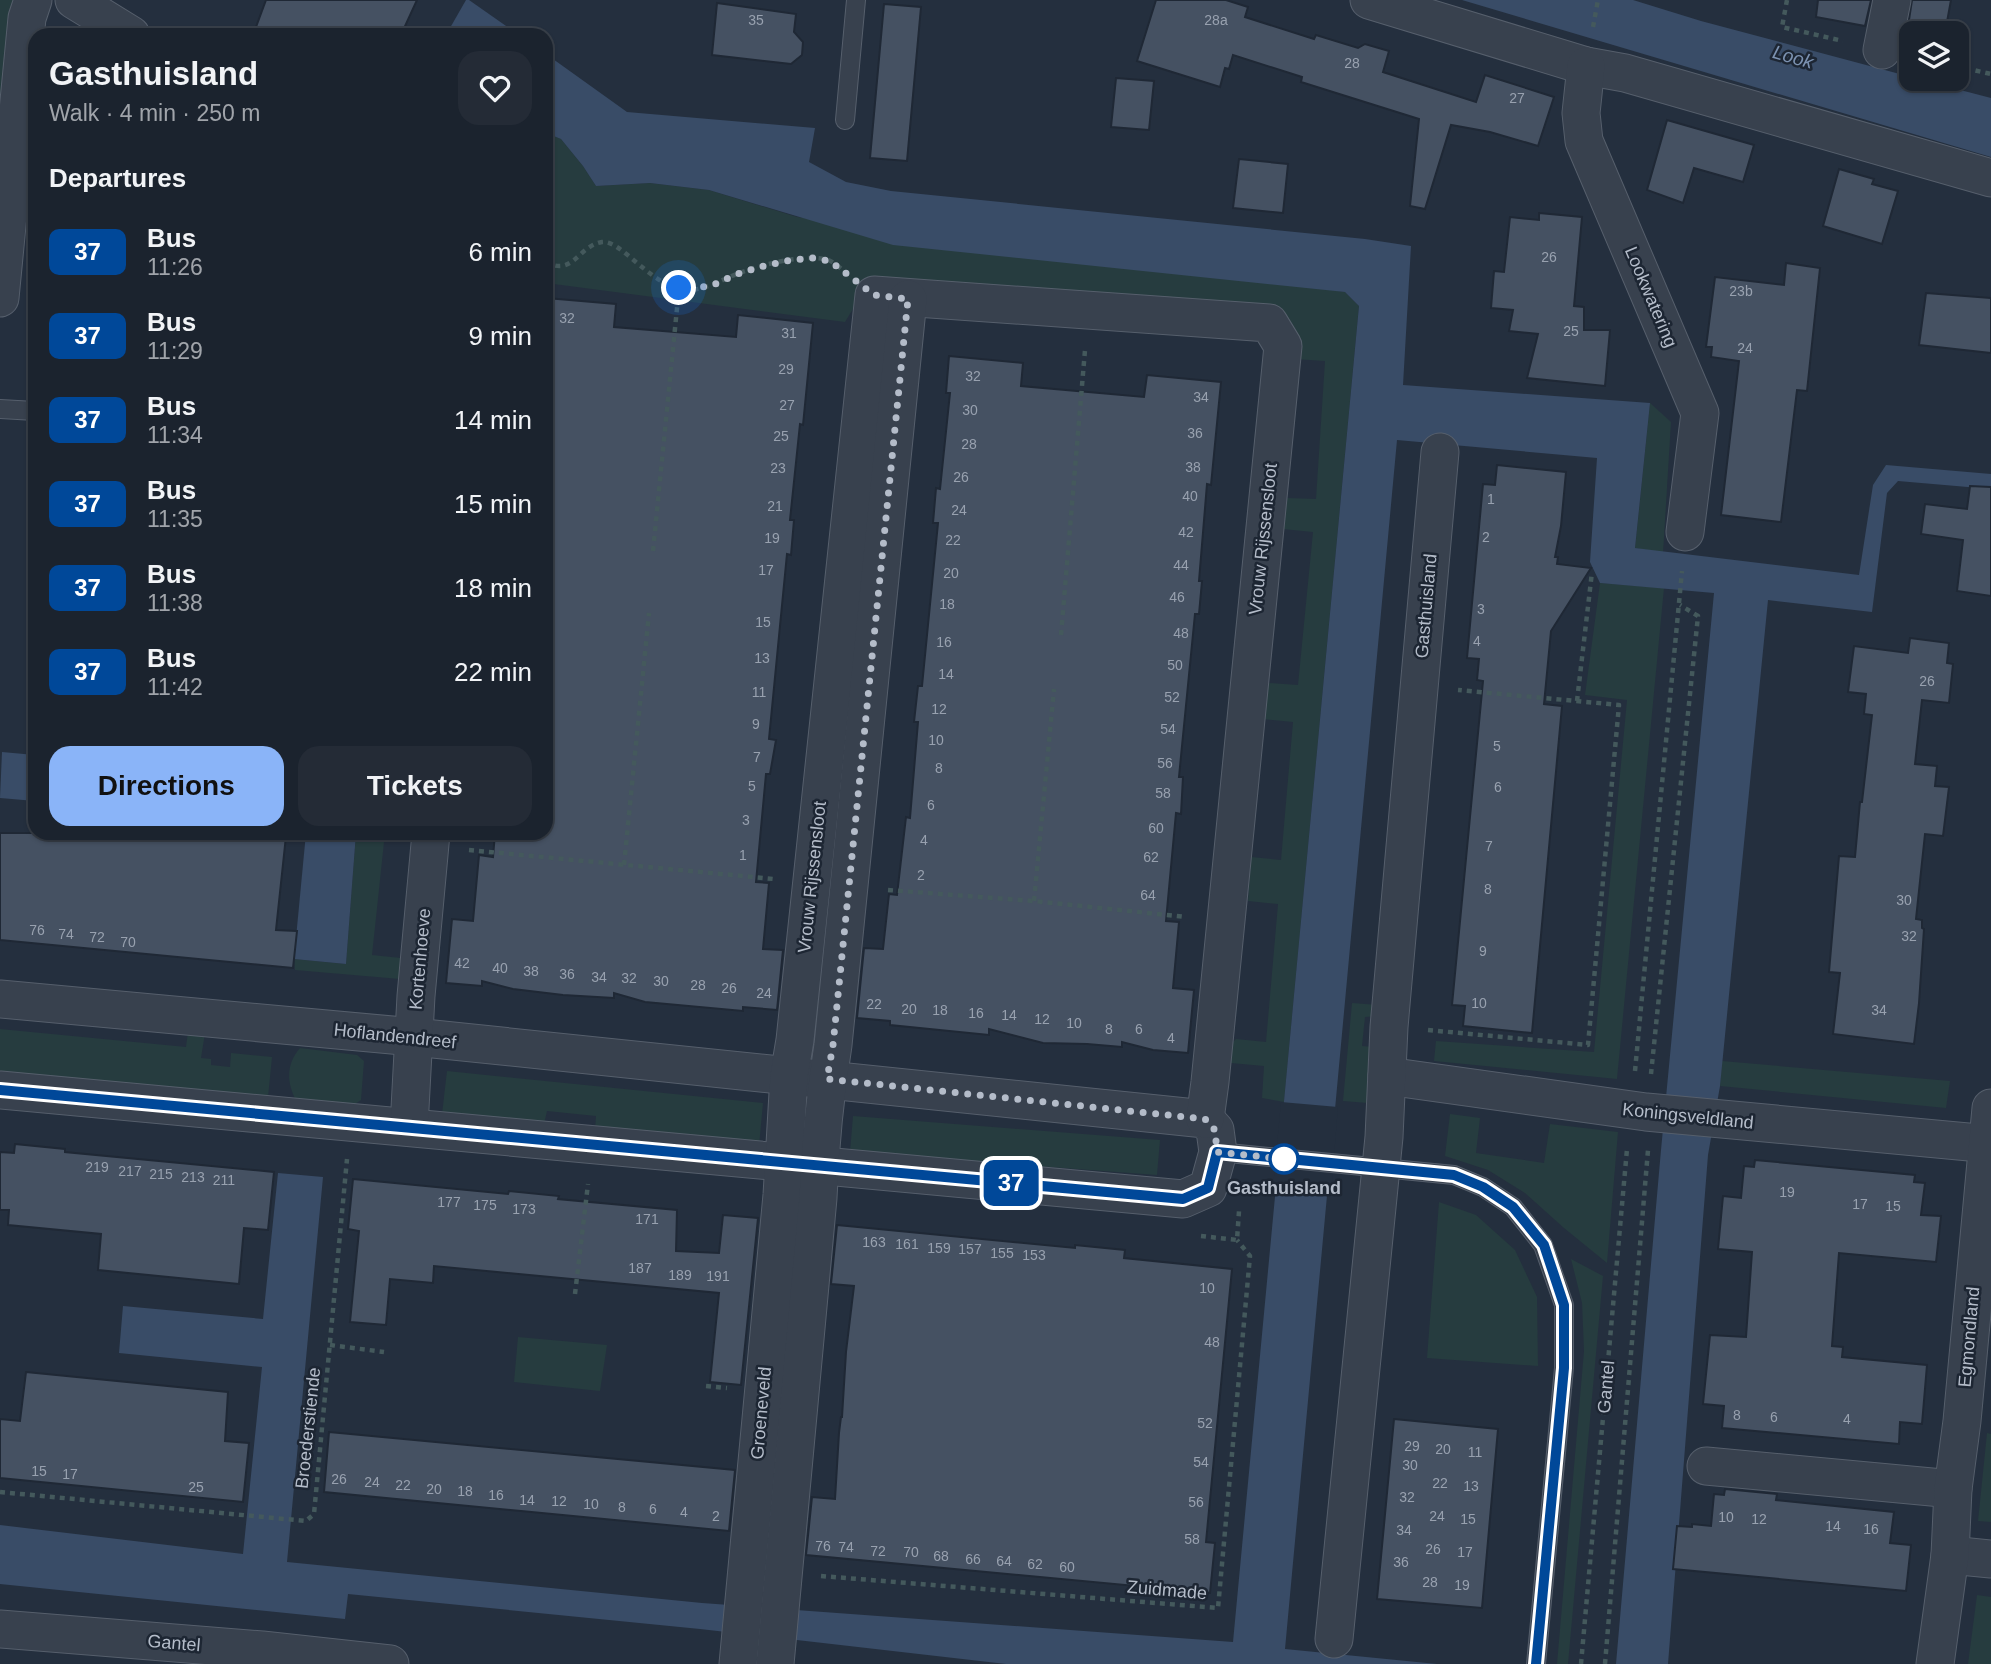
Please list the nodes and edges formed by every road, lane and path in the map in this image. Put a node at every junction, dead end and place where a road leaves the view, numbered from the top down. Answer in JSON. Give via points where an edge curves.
{"nodes":[{"id":1,"x":33,"y":0,"type":"edge"},
{"id":2,"x":74,"y":0,"type":"edge"},
{"id":3,"x":856,"y":0,"type":"edge"},
{"id":4,"x":1369,"y":0,"type":"edge"},
{"id":5,"x":1598,"y":0,"type":"edge"},
{"id":6,"x":1787,"y":0,"type":"edge"},
{"id":7,"x":1892,"y":0,"type":"edge"},
{"id":8,"x":120,"y":28,"type":"edge"},
{"id":9,"x":1589,"y":49,"type":"junction"},
{"id":10,"x":1882,"y":50,"type":"joint"},
{"id":11,"x":1969,"y":69,"type":"edge"},
{"id":12,"x":1991,"y":74,"type":"edge"},
{"id":13,"x":845,"y":120,"type":"dead end"},
{"id":14,"x":1991,"y":178,"type":"edge"},
{"id":15,"x":553,"y":266,"type":"edge"},
{"id":16,"x":679,"y":288,"type":"junction"},
{"id":17,"x":891,"y":297,"type":"junction"},
{"id":18,"x":0,"y":298,"type":"edge"},
{"id":19,"x":1088,"y":311,"type":"junction"},
{"id":20,"x":0,"y":409,"type":"edge"},
{"id":21,"x":28,"y":411,"type":"edge"},
{"id":22,"x":1440,"y":452,"type":"dead end"},
{"id":23,"x":1685,"y":533,"type":"dead end"},
{"id":24,"x":653,"y":551,"type":"dead end"},
{"id":25,"x":1592,"y":572,"type":"dead end"},
{"id":26,"x":649,"y":613,"type":"dead end"},
{"id":27,"x":1060,"y":635,"type":"dead end"},
{"id":28,"x":1419,"y":687,"type":"junction"},
{"id":29,"x":1054,"y":689,"type":"dead end"},
{"id":30,"x":1577,"y":701,"type":"junction"},
{"id":31,"x":430,"y":840,"type":"edge"},
{"id":32,"x":624,"y":865,"type":"junction"},
{"id":33,"x":811,"y":883,"type":"junction"},
{"id":34,"x":848,"y":887,"type":"junction"},
{"id":35,"x":1034,"y":901,"type":"junction"},
{"id":36,"x":1225,"y":922,"type":"junction"},
{"id":37,"x":0,"y":999,"type":"edge"},
{"id":38,"x":1389,"y":1027,"type":"junction"},
{"id":39,"x":414,"y":1037,"type":"junction"},
{"id":40,"x":789,"y":1076,"type":"junction"},
{"id":41,"x":1387,"y":1076,"type":"junction"},
{"id":42,"x":827,"y":1079,"type":"junction"},
{"id":43,"x":0,"y":1090,"type":"edge"},
{"id":44,"x":1991,"y":1108,"type":"edge"},
{"id":45,"x":1639,"y":1112,"type":"junction"},
{"id":46,"x":1205,"y":1119,"type":"junction"},
{"id":47,"x":409,"y":1127,"type":"junction"},
{"id":48,"x":1990,"y":1144,"type":"edge"},
{"id":49,"x":1217,"y":1152,"type":"junction"},
{"id":50,"x":348,"y":1153,"type":"dead end"},
{"id":51,"x":783,"y":1161,"type":"junction"},
{"id":52,"x":819,"y":1165,"type":"junction"},
{"id":53,"x":1380,"y":1167,"type":"junction"},
{"id":54,"x":589,"y":1178,"type":"dead end"},
{"id":55,"x":1237,"y":1240,"type":"dead end"},
{"id":56,"x":575,"y":1294,"type":"dead end"},
{"id":57,"x":331,"y":1345,"type":"junction"},
{"id":58,"x":384,"y":1352,"type":"dead end"},
{"id":59,"x":706,"y":1386,"type":"dead end"},
{"id":60,"x":727,"y":1388,"type":"dead end"},
{"id":61,"x":1706,"y":1465,"type":"dead end"},
{"id":62,"x":1953,"y":1489,"type":"junction"},
{"id":63,"x":0,"y":1492,"type":"edge"},
{"id":64,"x":1950,"y":1555,"type":"junction"},
{"id":65,"x":1991,"y":1559,"type":"edge"},
{"id":66,"x":783,"y":1577,"type":"junction"},
{"id":67,"x":0,"y":1629,"type":"edge"},
{"id":68,"x":1334,"y":1639,"type":"dead end"},
{"id":69,"x":390,"y":1664,"type":"edge"},
{"id":70,"x":738,"y":1664,"type":"edge"},
{"id":71,"x":775,"y":1664,"type":"edge"},
{"id":72,"x":1536,"y":1664,"type":"edge"},
{"id":73,"x":1581,"y":1664,"type":"edge"},
{"id":74,"x":1605,"y":1664,"type":"edge"},
{"id":75,"x":1935,"y":1664,"type":"edge"}],
"edges":[{"from":1,"to":18,"type":"street","via":[[27,18]]},
{"from":2,"to":8,"type":"street"},
{"from":3,"to":13,"type":"lane"},
{"from":4,"to":9,"type":"street"},
{"from":5,"to":9,"type":"path"},
{"from":6,"to":10,"type":"path","via":[[1782,27]]},
{"from":7,"to":10,"type":"street"},
{"from":9,"to":14,"type":"street","via":[[1625,73]]},
{"from":9,"to":23,"type":"street","name":"Lookwatering","via":[[1581,113],[1584,141],[1700,413]]},
{"from":11,"to":12,"type":"path"},
{"from":15,"to":16,"type":"path","via":[[567,266],[601,242],[616,245],[651,275]]},
{"from":16,"to":17,"type":"path","via":[[689,290],[764,266],[812,258],[830,261]]},
{"from":16,"to":24,"type":"path"},
{"from":17,"to":19,"type":"street","name":"Vrouw Rijssensloot"},
{"from":17,"to":33,"type":"street","name":"Vrouw Rijssensloot"},
{"from":17,"to":34,"type":"street","name":"Vrouw Rijssensloot"},
{"from":19,"to":27,"type":"path"},
{"from":19,"to":36,"type":"street","name":"Vrouw Rijssensloot","via":[[1269,323],[1283,346]]},
{"from":20,"to":21,"type":"lane"},
{"from":22,"to":28,"type":"street","name":"Gasthuisland"},
{"from":25,"to":30,"type":"path"},
{"from":26,"to":32,"type":"path"},
{"from":28,"to":30,"type":"path"},
{"from":28,"to":38,"type":"street","name":"Gasthuisland"},
{"from":29,"to":35,"type":"path"},
{"from":30,"to":38,"type":"path","via":[[1619,705],[1588,1045]]},
{"from":31,"to":32,"type":"path"},
{"from":31,"to":39,"type":"street","name":"Kortenhoeve"},
{"from":32,"to":33,"type":"path"},
{"from":33,"to":40,"type":"street","name":"Vrouw Rijssensloot"},
{"from":34,"to":35,"type":"path"},
{"from":34,"to":42,"type":"street","name":"Vrouw Rijssensloot"},
{"from":35,"to":36,"type":"path"},
{"from":36,"to":46,"type":"street","name":"Vrouw Rijssensloot"},
{"from":37,"to":39,"type":"street","name":"Hoflandendreef"},
{"from":38,"to":41,"type":"street","name":"Gasthuisland"},
{"from":39,"to":40,"type":"street","name":"Hoflandendreef"},
{"from":39,"to":47,"type":"street","name":"Kortenhoeve"},
{"from":40,"to":42,"type":"street","name":"Hoflandendreef"},
{"from":40,"to":51,"type":"street"},
{"from":41,"to":45,"type":"street","name":"Koningsveldland"},
{"from":41,"to":53,"type":"street","name":"Gasthuisland"},
{"from":42,"to":46,"type":"street","name":"Hoflandendreef"},
{"from":42,"to":52,"type":"street"},
{"from":43,"to":47,"type":"street"},
{"from":44,"to":48,"type":"street","name":"Egmondland"},
{"from":45,"to":45,"type":"path","name":"Gantel","via":[[1651,1078],[1698,616],[1679,605]]},
{"from":45,"to":48,"type":"street","name":"Koningsveldland"},
{"from":45,"to":73,"type":"path","name":"Gantel"},
{"from":45,"to":74,"type":"path","via":[[1648,1149]]},
{"from":46,"to":49,"type":"street","via":[[1215,1130]]},
{"from":47,"to":51,"type":"street"},
{"from":48,"to":62,"type":"street","name":"Egmondland"},
{"from":49,"to":52,"type":"street","via":[[1208,1188],[1183,1199]]},
{"from":49,"to":53,"type":"lane"},
{"from":50,"to":57,"type":"path","name":"Broederstiende"},
{"from":51,"to":52,"type":"street"},
{"from":51,"to":70,"type":"street","name":"Groeneveld"},
{"from":52,"to":66,"type":"street"},
{"from":53,"to":68,"type":"street","name":"Gasthuisland"},
{"from":53,"to":72,"type":"lane","via":[[1454,1175],[1513,1207],[1544,1245],[1564,1305],[1564,1368]]},
{"from":54,"to":56,"type":"path"},
{"from":55,"to":66,"type":"path","name":"Zuidmade","via":[[1250,1256],[1218,1608]]},
{"from":57,"to":58,"type":"path"},
{"from":57,"to":63,"type":"path","name":"Broederstiende","via":[[314,1514],[306,1521]]},
{"from":59,"to":60,"type":"path","name":"Groeneveld"},
{"from":61,"to":62,"type":"street"},
{"from":62,"to":64,"type":"street","name":"Egmondland"},
{"from":64,"to":65,"type":"street"},
{"from":64,"to":75,"type":"street","name":"Egmondland"},
{"from":66,"to":71,"type":"street"},
{"from":67,"to":69,"type":"street","name":"Gantel"}]}
